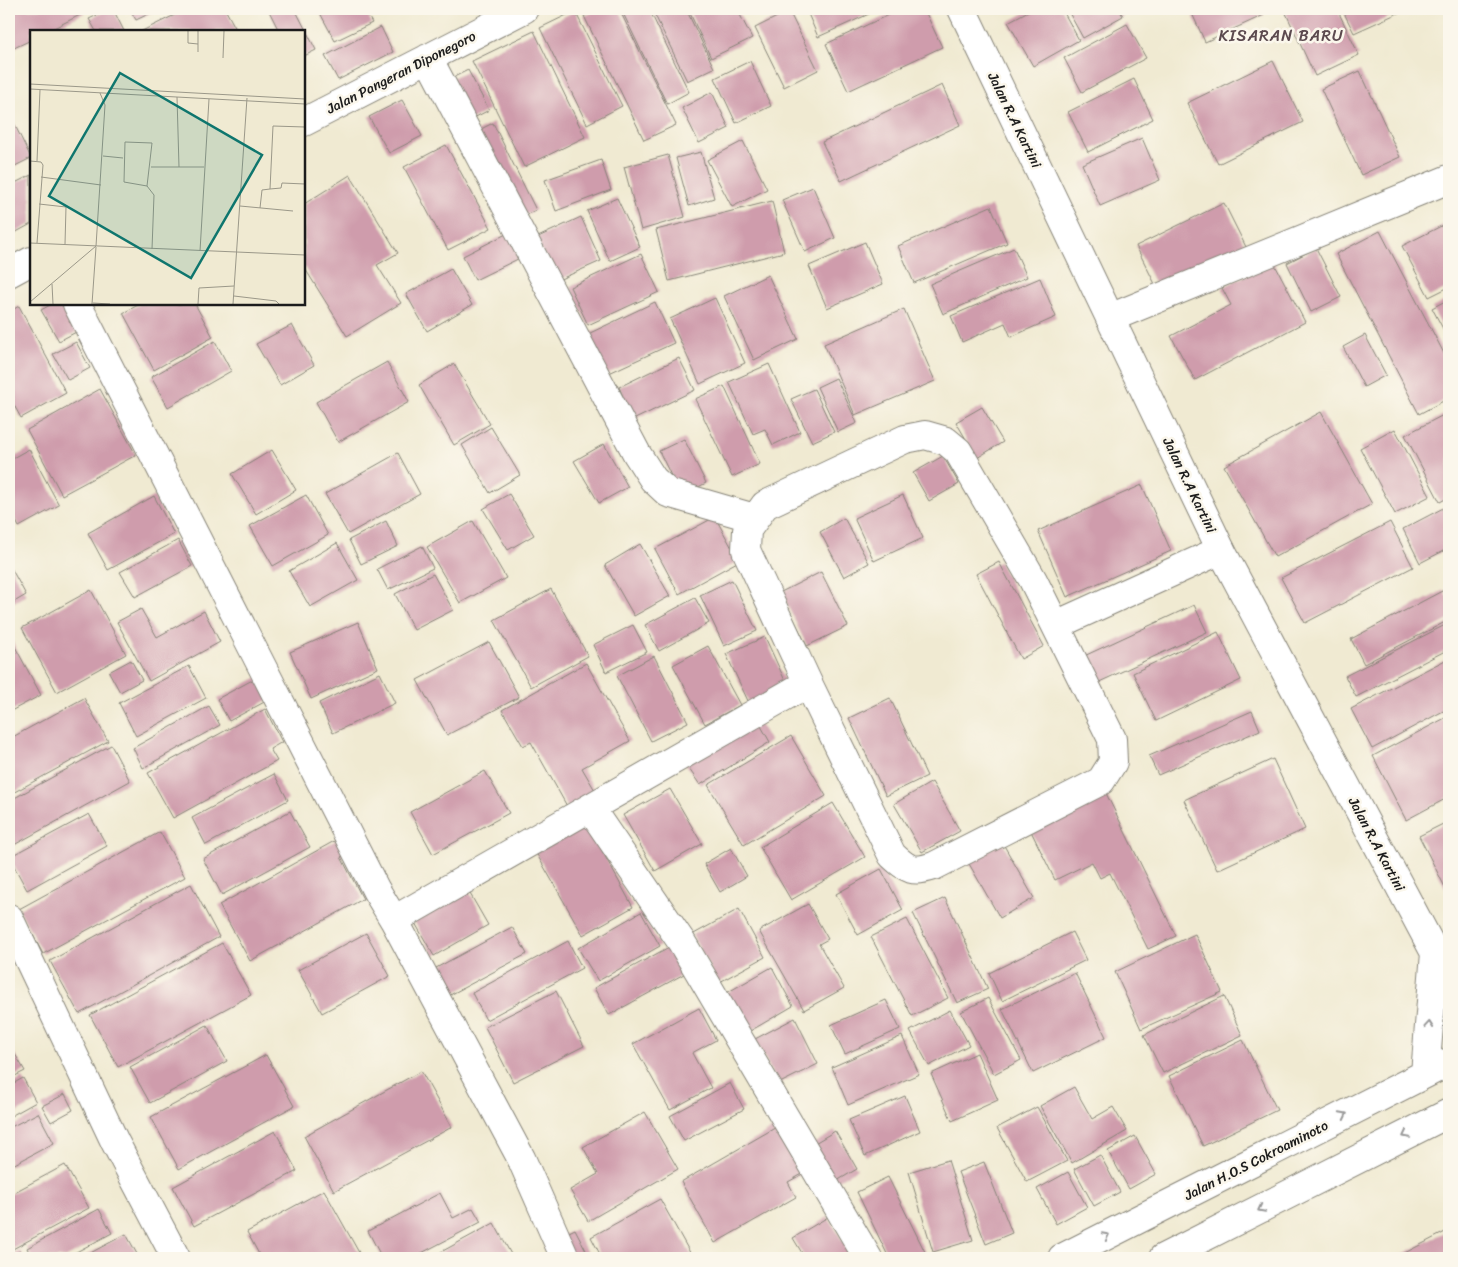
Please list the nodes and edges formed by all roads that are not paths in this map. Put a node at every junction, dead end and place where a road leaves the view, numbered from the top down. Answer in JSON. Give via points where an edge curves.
{"nodes":[{"id":1,"x":524,"y":9,"type":"edge"},
{"id":2,"x":962,"y":9,"type":"edge"},
{"id":3,"x":428,"y":58,"type":"junction"},
{"id":4,"x":305,"y":121,"type":"edge"},
{"id":5,"x":1449,"y":179,"type":"edge"},
{"id":6,"x":30,"y":262,"type":"edge"},
{"id":7,"x":9,"y":273,"type":"edge"},
{"id":8,"x":78,"y":305,"type":"edge"},
{"id":9,"x":1110,"y":318,"type":"junction"},
{"id":10,"x":754,"y":518,"type":"junction"},
{"id":11,"x":1221,"y":550,"type":"junction"},
{"id":12,"x":1056,"y":625,"type":"junction"},
{"id":13,"x":808,"y":683,"type":"junction"},
{"id":14,"x":590,"y":808,"type":"junction"},
{"id":15,"x":9,"y":918,"type":"edge"},
{"id":16,"x":394,"y":920,"type":"junction"},
{"id":17,"x":1442,"y":958,"type":"edge"},
{"id":18,"x":1449,"y":1062,"type":"edge"},
{"id":19,"x":1425,"y":1074,"type":"junction"},
{"id":20,"x":1449,"y":1113,"type":"edge"},
{"id":21,"x":176,"y":1258,"type":"edge"},
{"id":22,"x":565,"y":1258,"type":"edge"},
{"id":23,"x":868,"y":1258,"type":"edge"},
{"id":24,"x":1062,"y":1258,"type":"edge"},
{"id":25,"x":1163,"y":1258,"type":"edge"}],
"edges":[{"from":1,"to":3,"type":"street","name":"Jalan Pangeran Diponegoro"},
{"from":2,"to":9,"type":"street","name":"Jalan R.A Kartini"},
{"from":3,"to":4,"type":"street","name":"Jalan Pangeran Diponegoro"},
{"from":3,"to":10,"type":"street","via":[[653,479],[668,493]]},
{"from":5,"to":9,"type":"street"},
{"from":6,"to":7,"type":"street"},
{"from":8,"to":16,"type":"street"},
{"from":9,"to":11,"type":"street","name":"Jalan R.A Kartini"},
{"from":10,"to":12,"type":"street","via":[[765,505],[904,439],[924,436],[946,441],[958,451]]},
{"from":10,"to":13,"type":"street","via":[[747,530],[746,550]]},
{"from":11,"to":12,"type":"street"},
{"from":11,"to":17,"type":"street","name":"Jalan R.A Kartini"},
{"from":12,"to":13,"type":"street","via":[[1112,739],[1113,762],[1101,781],[919,871],[904,867],[892,855]]},
{"from":13,"to":14,"type":"street"},
{"from":14,"to":16,"type":"street"},
{"from":14,"to":23,"type":"street","via":[[681,941]]},
{"from":15,"to":21,"type":"street","via":[[111,1133]]},
{"from":16,"to":22,"type":"street","via":[[521,1158]]},
{"from":19,"to":17,"type":"street","one_way":true},
{"from":18,"to":19,"type":"street","name":"Jalan H.O.S Cokroaminoto"},
{"from":24,"to":19,"type":"street","name":"Jalan H.O.S Cokroaminoto","one_way":true},
{"from":20,"to":25,"type":"street","one_way":true}]}
